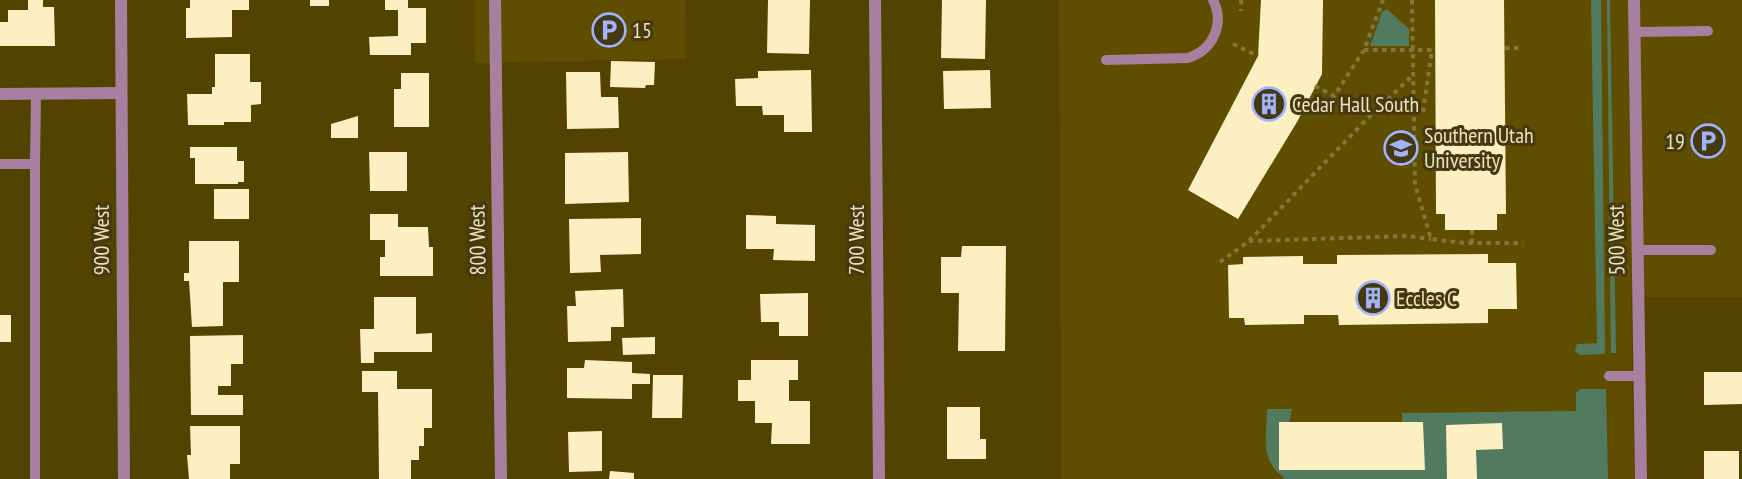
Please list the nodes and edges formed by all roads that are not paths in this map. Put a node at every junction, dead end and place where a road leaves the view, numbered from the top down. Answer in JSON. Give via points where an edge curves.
{"nodes":[{"id":1,"x":121,"y":0,"type":"edge"},
{"id":2,"x":495,"y":0,"type":"edge"},
{"id":3,"x":875,"y":0,"type":"edge"},
{"id":4,"x":1213,"y":0,"type":"edge"},
{"id":5,"x":1634,"y":0,"type":"edge"},
{"id":6,"x":1634,"y":32,"type":"junction"},
{"id":7,"x":1708,"y":32,"type":"dead end"},
{"id":8,"x":1106,"y":60,"type":"dead end"},
{"id":9,"x":121,"y":93,"type":"junction"},
{"id":10,"x":0,"y":94,"type":"edge"},
{"id":11,"x":36,"y":94,"type":"junction"},
{"id":12,"x":0,"y":164,"type":"edge"},
{"id":13,"x":34,"y":164,"type":"junction"},
{"id":14,"x":1637,"y":250,"type":"junction"},
{"id":15,"x":1711,"y":250,"type":"dead end"},
{"id":16,"x":1609,"y":376,"type":"dead end"},
{"id":17,"x":1639,"y":376,"type":"junction"},
{"id":18,"x":35,"y":479,"type":"edge"},
{"id":19,"x":124,"y":479,"type":"edge"},
{"id":20,"x":501,"y":479,"type":"edge"},
{"id":21,"x":879,"y":479,"type":"edge"},
{"id":22,"x":1641,"y":479,"type":"edge"}],
"edges":[{"from":1,"to":9,"type":"street","name":"900 West"},
{"from":2,"to":20,"type":"street","name":"800 West"},
{"from":3,"to":21,"type":"street","name":"700 West"},
{"from":4,"to":8,"type":"lane","via":[[1218,10],[1215,35],[1198,55]]},
{"from":5,"to":6,"type":"street","name":"500 West"},
{"from":6,"to":7,"type":"lane"},
{"from":6,"to":14,"type":"street","name":"500 West"},
{"from":9,"to":11,"type":"street"},
{"from":9,"to":19,"type":"street","name":"900 West"},
{"from":10,"to":11,"type":"street"},
{"from":11,"to":13,"type":"lane"},
{"from":12,"to":13,"type":"lane"},
{"from":13,"to":18,"type":"lane"},
{"from":14,"to":15,"type":"lane"},
{"from":14,"to":17,"type":"street","name":"500 West"},
{"from":16,"to":17,"type":"lane"},
{"from":17,"to":22,"type":"street","name":"500 West"}]}
